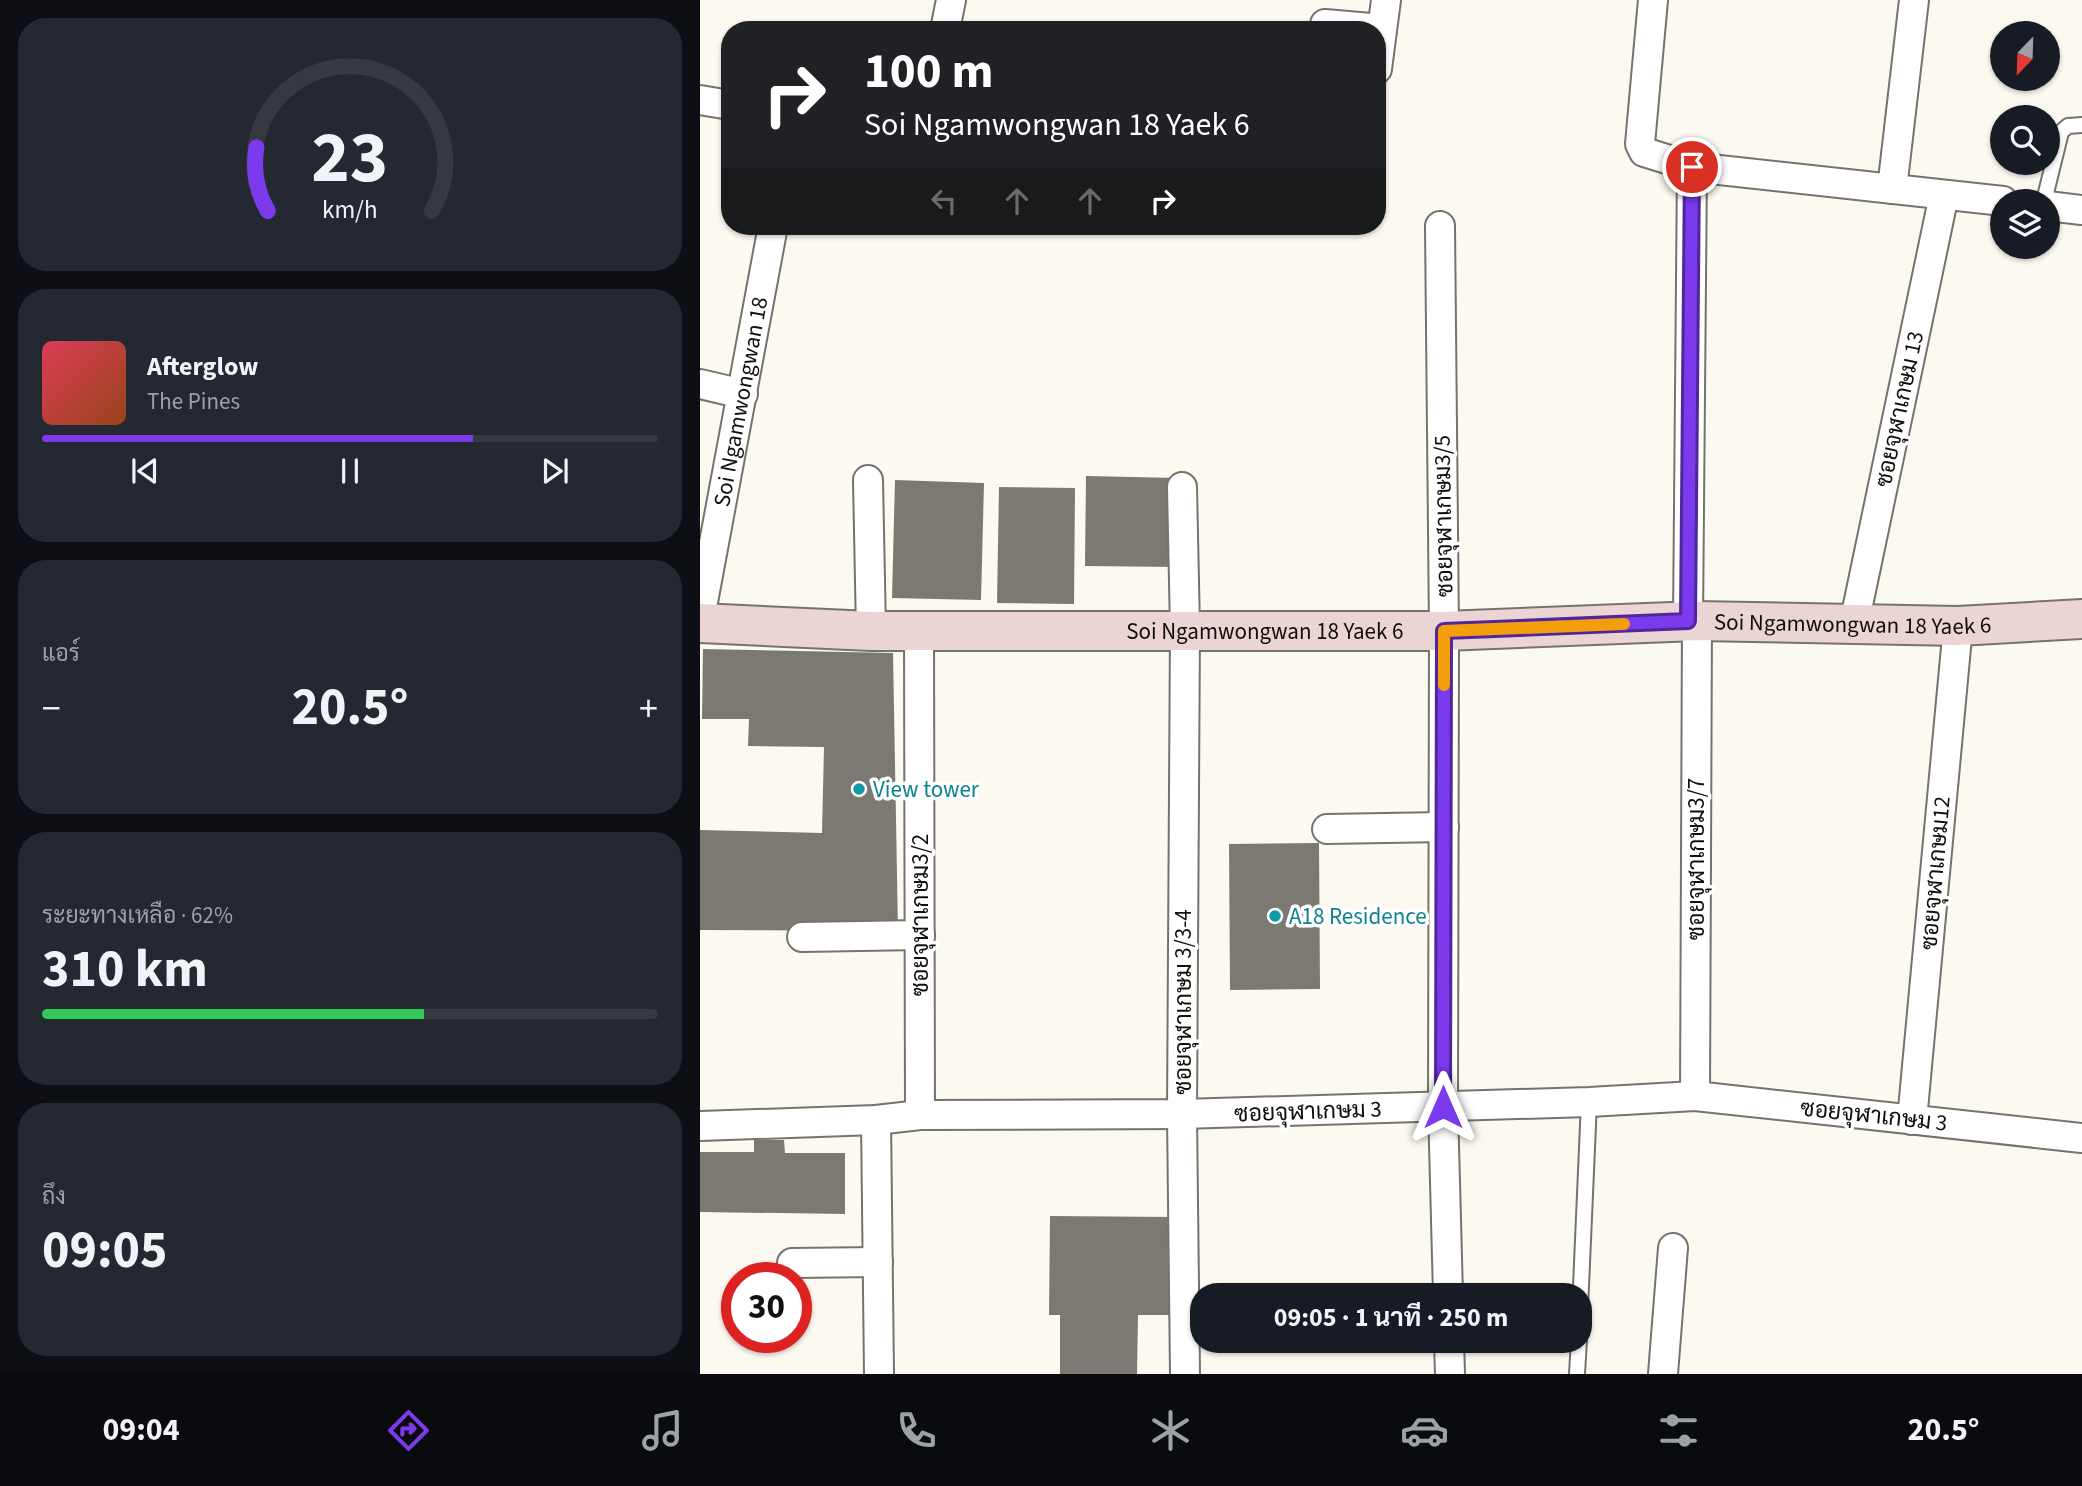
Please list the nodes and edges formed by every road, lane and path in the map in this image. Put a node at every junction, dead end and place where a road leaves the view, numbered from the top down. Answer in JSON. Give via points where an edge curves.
{"nodes":[{"id":1,"x":951,"y":0,"type":"edge"},
{"id":2,"x":1385,"y":0,"type":"edge"},
{"id":3,"x":1653,"y":0,"type":"edge"},
{"id":4,"x":1913,"y":0,"type":"edge"},
{"id":5,"x":947,"y":21,"type":"edge"},
{"id":6,"x":1383,"y":21,"type":"edge"},
{"id":7,"x":700,"y":100,"type":"edge"},
{"id":8,"x":721,"y":104,"type":"edge"},
{"id":9,"x":2082,"y":125,"type":"edge"},
{"id":10,"x":1692,"y":167,"type":"junction"},
{"id":11,"x":1892,"y":189,"type":"junction"},
{"id":12,"x":2048,"y":189,"type":"edge"},
{"id":13,"x":1944,"y":195,"type":"junction"},
{"id":14,"x":1990,"y":200,"type":"edge"},
{"id":15,"x":2060,"y":207,"type":"edge"},
{"id":16,"x":2082,"y":210,"type":"edge"},
{"id":17,"x":1440,"y":226,"type":"dead end"},
{"id":18,"x":771,"y":235,"type":"edge"},
{"id":19,"x":700,"y":384,"type":"edge"},
{"id":20,"x":743,"y":394,"type":"junction"},
{"id":21,"x":868,"y":480,"type":"dead end"},
{"id":22,"x":1182,"y":487,"type":"dead end"},
{"id":23,"x":2082,"y":619,"type":"edge"},
{"id":24,"x":700,"y":620,"type":"edge"},
{"id":25,"x":1692,"y":621,"type":"junction"},
{"id":26,"x":1854,"y":624,"type":"junction"},
{"id":27,"x":1958,"y":626,"type":"junction"},
{"id":28,"x":1185,"y":629,"type":"junction"},
{"id":29,"x":919,"y":630,"type":"junction"},
{"id":30,"x":871,"y":631,"type":"junction"},
{"id":31,"x":1444,"y":631,"type":"junction"},
{"id":32,"x":1444,"y":827,"type":"junction"},
{"id":33,"x":1327,"y":829,"type":"dead end"},
{"id":34,"x":920,"y":935,"type":"junction"},
{"id":35,"x":802,"y":937,"type":"dead end"},
{"id":36,"x":1695,"y":1096,"type":"junction"},
{"id":37,"x":1589,"y":1102,"type":"junction"},
{"id":38,"x":1443,"y":1107,"type":"junction"},
{"id":39,"x":1182,"y":1114,"type":"junction"},
{"id":40,"x":920,"y":1115,"type":"junction"},
{"id":41,"x":876,"y":1119,"type":"junction"},
{"id":42,"x":1912,"y":1120,"type":"junction"},
{"id":43,"x":700,"y":1126,"type":"edge"},
{"id":44,"x":2082,"y":1138,"type":"edge"},
{"id":45,"x":1673,"y":1248,"type":"dead end"},
{"id":46,"x":878,"y":1262,"type":"junction"},
{"id":47,"x":812,"y":1263,"type":"edge"},
{"id":48,"x":1448,"y":1283,"type":"edge"},
{"id":49,"x":1581,"y":1283,"type":"edge"},
{"id":50,"x":1449,"y":1353,"type":"edge"},
{"id":51,"x":1578,"y":1353,"type":"edge"},
{"id":52,"x":880,"y":1374,"type":"edge"},
{"id":53,"x":1185,"y":1374,"type":"edge"},
{"id":54,"x":1450,"y":1374,"type":"edge"},
{"id":55,"x":1577,"y":1374,"type":"edge"},
{"id":56,"x":1663,"y":1374,"type":"edge"}],
"edges":[{"from":1,"to":5,"type":"street"},
{"from":2,"to":6,"type":"street"},
{"from":3,"to":10,"type":"street","via":[[1640,144],[1652,156]]},
{"from":4,"to":11,"type":"street"},
{"from":7,"to":8,"type":"street"},
{"from":9,"to":12,"type":"lane","via":[[2061,132]]},
{"from":10,"to":11,"type":"street"},
{"from":10,"to":25,"type":"street","name":"ซอยจุฬาเกษม3/7"},
{"from":11,"to":13,"type":"street"},
{"from":13,"to":14,"type":"street"},
{"from":13,"to":26,"type":"street","name":"ซอยจุฬาเกษม 13"},
{"from":15,"to":16,"type":"street"},
{"from":17,"to":31,"type":"street","name":"ซอยจุฬาเกษม3/5"},
{"from":18,"to":20,"type":"street","name":"Soi Ngamwongwan 18"},
{"from":19,"to":20,"type":"street"},
{"from":20,"to":24,"type":"street","name":"Soi Ngamwongwan 18"},
{"from":21,"to":30,"type":"street"},
{"from":22,"to":28,"type":"street","name":"ซอยจุฬาเกษม 3/3-4"},
{"from":23,"to":27,"type":"street","name":"Soi Ngamwongwan 18 Yaek 6"},
{"from":24,"to":30,"type":"street","name":"Soi Ngamwongwan 18 Yaek 6"},
{"from":25,"to":26,"type":"street","name":"Soi Ngamwongwan 18 Yaek 6"},
{"from":25,"to":31,"type":"street","name":"Soi Ngamwongwan 18 Yaek 6"},
{"from":25,"to":36,"type":"street","name":"ซอยจุฬาเกษม3/7"},
{"from":26,"to":27,"type":"street","name":"Soi Ngamwongwan 18 Yaek 6"},
{"from":27,"to":42,"type":"street","name":"ซอยจุฬาเกษม12"},
{"from":28,"to":29,"type":"street","name":"Soi Ngamwongwan 18 Yaek 6"},
{"from":28,"to":31,"type":"street","name":"Soi Ngamwongwan 18 Yaek 6"},
{"from":28,"to":39,"type":"street","name":"ซอยจุฬาเกษม 3/3-4"},
{"from":29,"to":30,"type":"street","name":"Soi Ngamwongwan 18 Yaek 6"},
{"from":29,"to":34,"type":"street","name":"ซอยจุฬาเกษม3/2"},
{"from":31,"to":32,"type":"street","name":"ซอยจุฬาเกษม3/5"},
{"from":32,"to":33,"type":"street"},
{"from":32,"to":38,"type":"street","name":"ซอยจุฬาเกษม3/5"},
{"from":34,"to":35,"type":"street"},
{"from":34,"to":40,"type":"street","name":"ซอยจุฬาเกษม3/2"},
{"from":36,"to":37,"type":"street","name":"ซอยจุฬาเกษม 3"},
{"from":36,"to":42,"type":"street","name":"ซอยจุฬาเกษม 3"},
{"from":37,"to":38,"type":"street","name":"ซอยจุฬาเกษม 3"},
{"from":37,"to":49,"type":"lane"},
{"from":38,"to":39,"type":"street","name":"ซอยจุฬาเกษม 3"},
{"from":38,"to":48,"type":"street","name":"ซอยจุฬาเกษม3/5"},
{"from":39,"to":40,"type":"street","name":"ซอยจุฬาเกษม 3"},
{"from":39,"to":53,"type":"street","name":"ซอยจุฬาเกษม 3/3-4"},
{"from":40,"to":41,"type":"street","name":"ซอยจุฬาเกษม 3"},
{"from":41,"to":43,"type":"street","name":"ซอยจุฬาเกษม 3"},
{"from":41,"to":46,"type":"street"},
{"from":42,"to":44,"type":"street","name":"ซอยจุฬาเกษม 3"},
{"from":45,"to":56,"type":"street"},
{"from":46,"to":47,"type":"street"},
{"from":46,"to":52,"type":"street"},
{"from":50,"to":54,"type":"street"},
{"from":51,"to":55,"type":"lane"}]}
